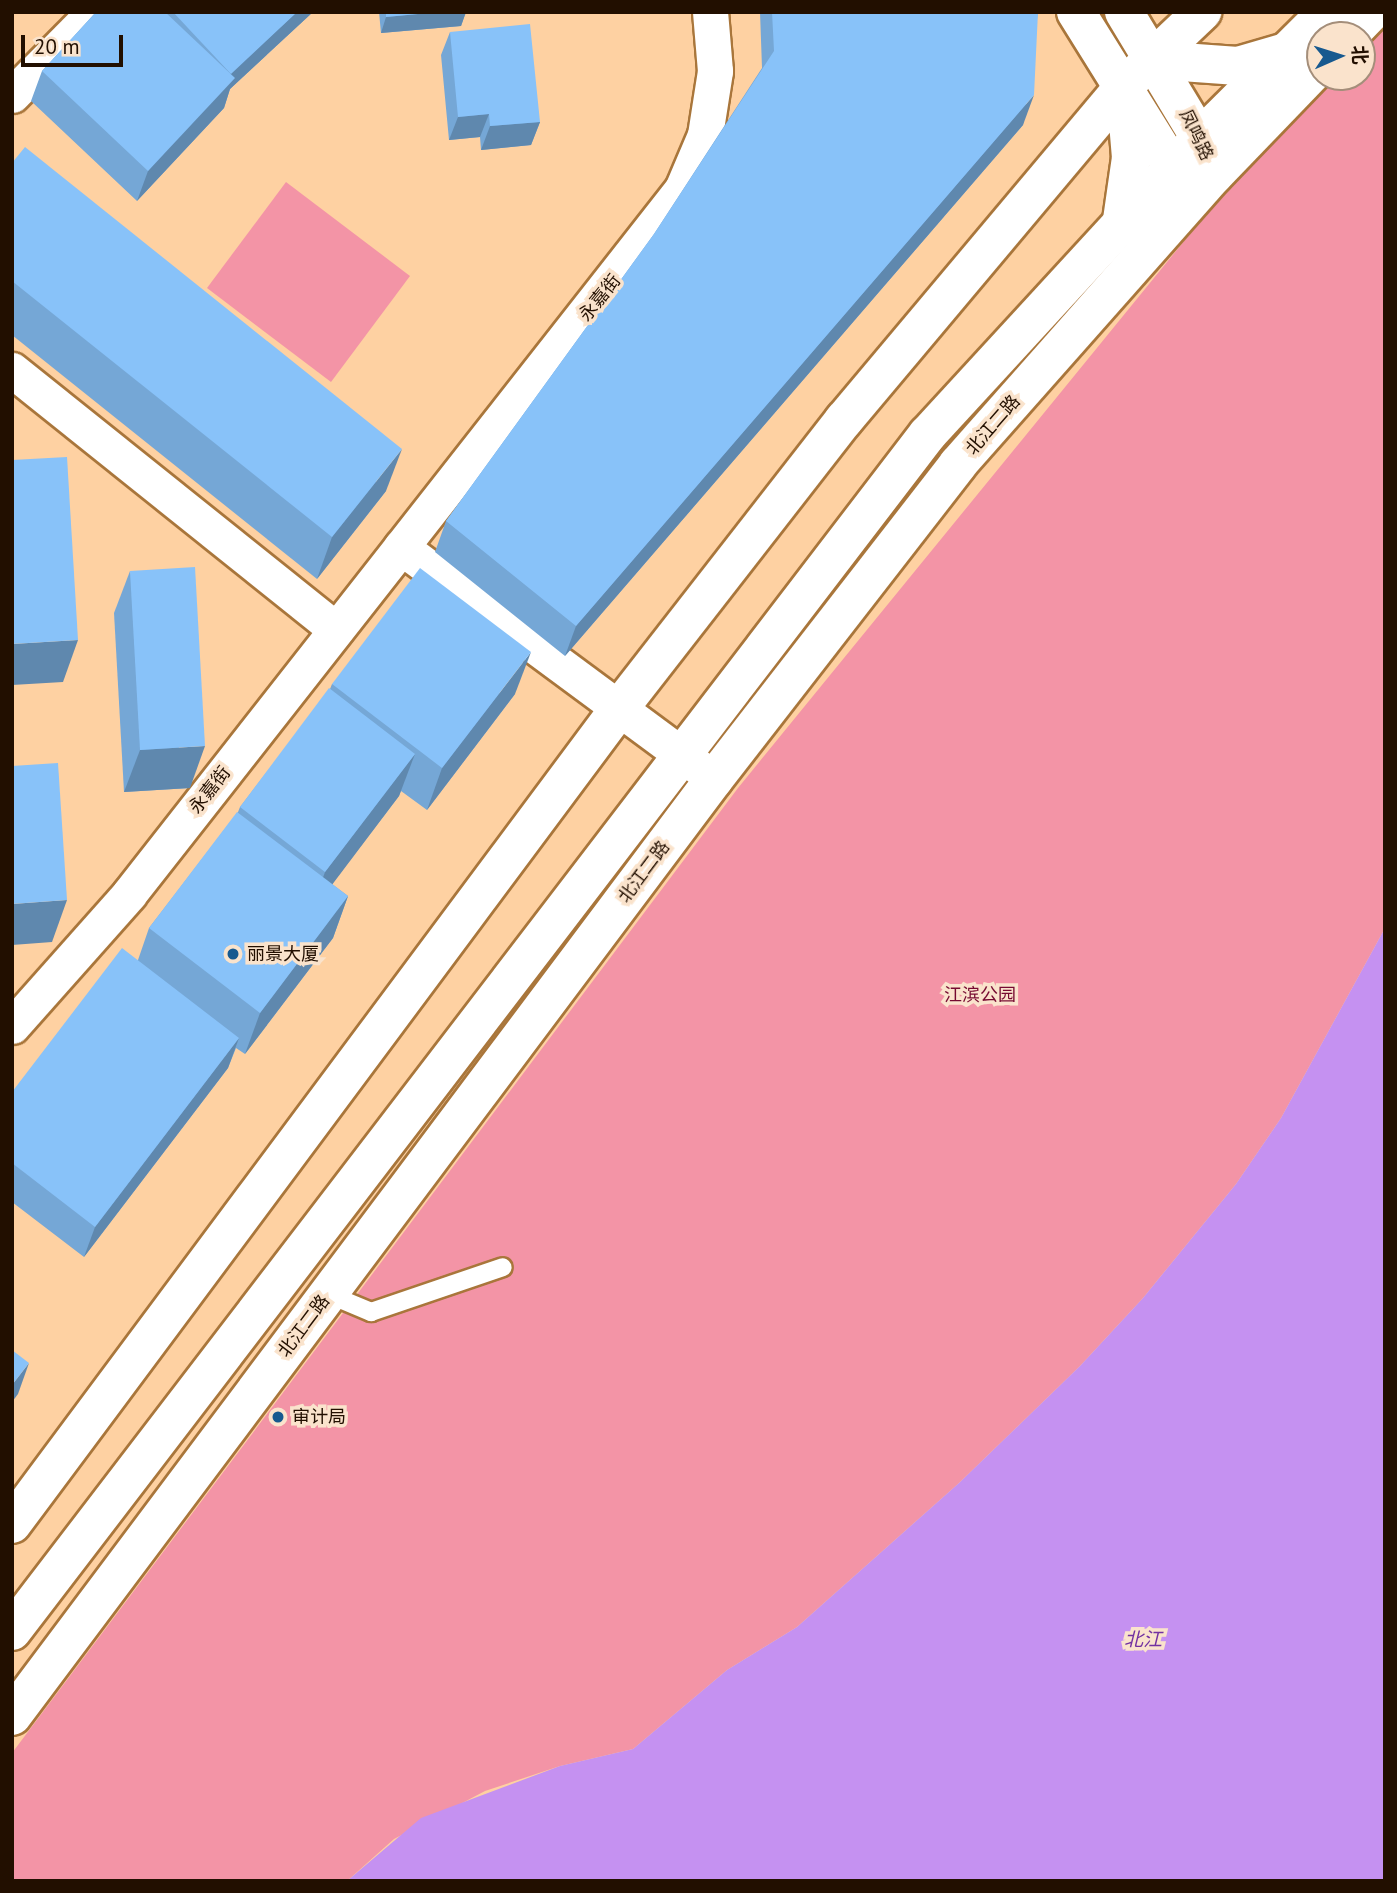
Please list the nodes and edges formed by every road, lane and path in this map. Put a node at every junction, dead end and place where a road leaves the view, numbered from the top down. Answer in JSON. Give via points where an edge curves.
{"nodes":[{"id":1,"x":94,"y":12,"type":"edge"},
{"id":2,"x":710,"y":12,"type":"edge"},
{"id":3,"x":1076,"y":12,"type":"edge"},
{"id":4,"x":1124,"y":12,"type":"edge"},
{"id":5,"x":1202,"y":12,"type":"edge"},
{"id":6,"x":1327,"y":12,"type":"edge"},
{"id":7,"x":1304,"y":59,"type":"edge"},
{"id":8,"x":1154,"y":60,"type":"junction"},
{"id":9,"x":1124,"y":86,"type":"junction"},
{"id":10,"x":12,"y":95,"type":"edge"},
{"id":11,"x":1200,"y":138,"type":"junction"},
{"id":12,"x":1173,"y":168,"type":"junction"},
{"id":13,"x":1214,"y":175,"type":"junction"},
{"id":14,"x":1121,"y":227,"type":"junction"},
{"id":15,"x":12,"y":370,"type":"edge"},
{"id":16,"x":401,"y":547,"type":"junction"},
{"id":17,"x":336,"y":630,"type":"junction"},
{"id":18,"x":618,"y":710,"type":"junction"},
{"id":19,"x":680,"y":752,"type":"junction"},
{"id":20,"x":714,"y":779,"type":"junction"},
{"id":21,"x":12,"y":1026,"type":"edge"},
{"id":22,"x":503,"y":1267,"type":"dead end"},
{"id":23,"x":328,"y":1294,"type":"junction"},
{"id":24,"x":12,"y":1524,"type":"edge"},
{"id":25,"x":12,"y":1631,"type":"edge"},
{"id":26,"x":12,"y":1716,"type":"edge"}],
"edges":[{"from":1,"to":10,"type":"street"},
{"from":2,"to":16,"type":"street","name":"永嘉街","via":[[713,84],[705,135],[682,189]]},
{"from":3,"to":9,"type":"main road","name":"凤鸣路"},
{"from":4,"to":8,"type":"main road","name":"凤鸣路"},
{"from":5,"to":8,"type":"main road"},
{"from":6,"to":7,"type":"main road","name":"北江二路"},
{"from":7,"to":8,"type":"main road","via":[[1238,66]]},
{"from":7,"to":11,"type":"main road","name":"北江二路"},
{"from":7,"to":13,"type":"main road","name":"北江二路"},
{"from":8,"to":9,"type":"main road"},
{"from":8,"to":11,"type":"main road","name":"凤鸣路"},
{"from":9,"to":12,"type":"main road","name":"凤鸣路"},
{"from":9,"to":14,"type":"main road","via":[[1131,158]]},
{"from":9,"to":18,"type":"main road","via":[[844,421]]},
{"from":11,"to":12,"type":"main road","name":"北江二路"},
{"from":11,"to":13,"type":"main road","name":"凤鸣路"},
{"from":12,"to":13,"type":"main road","name":"凤鸣路"},
{"from":12,"to":14,"type":"main road","name":"北江二路"},
{"from":13,"to":20,"type":"main road","name":"北江二路","via":[[958,464]]},
{"from":14,"to":19,"type":"main road","name":"北江二路","via":[[928,434]]},
{"from":15,"to":17,"type":"street"},
{"from":16,"to":17,"type":"street","name":"永嘉街"},
{"from":16,"to":18,"type":"street"},
{"from":17,"to":21,"type":"street","name":"永嘉街","via":[[129,894]]},
{"from":18,"to":19,"type":"street"},
{"from":18,"to":24,"type":"main road"},
{"from":19,"to":20,"type":"street"},
{"from":19,"to":25,"type":"main road","name":"北江二路"},
{"from":20,"to":23,"type":"main road","name":"北江二路"},
{"from":22,"to":23,"type":"lane","via":[[371,1312]]},
{"from":23,"to":26,"type":"main road","name":"北江二路"}]}
